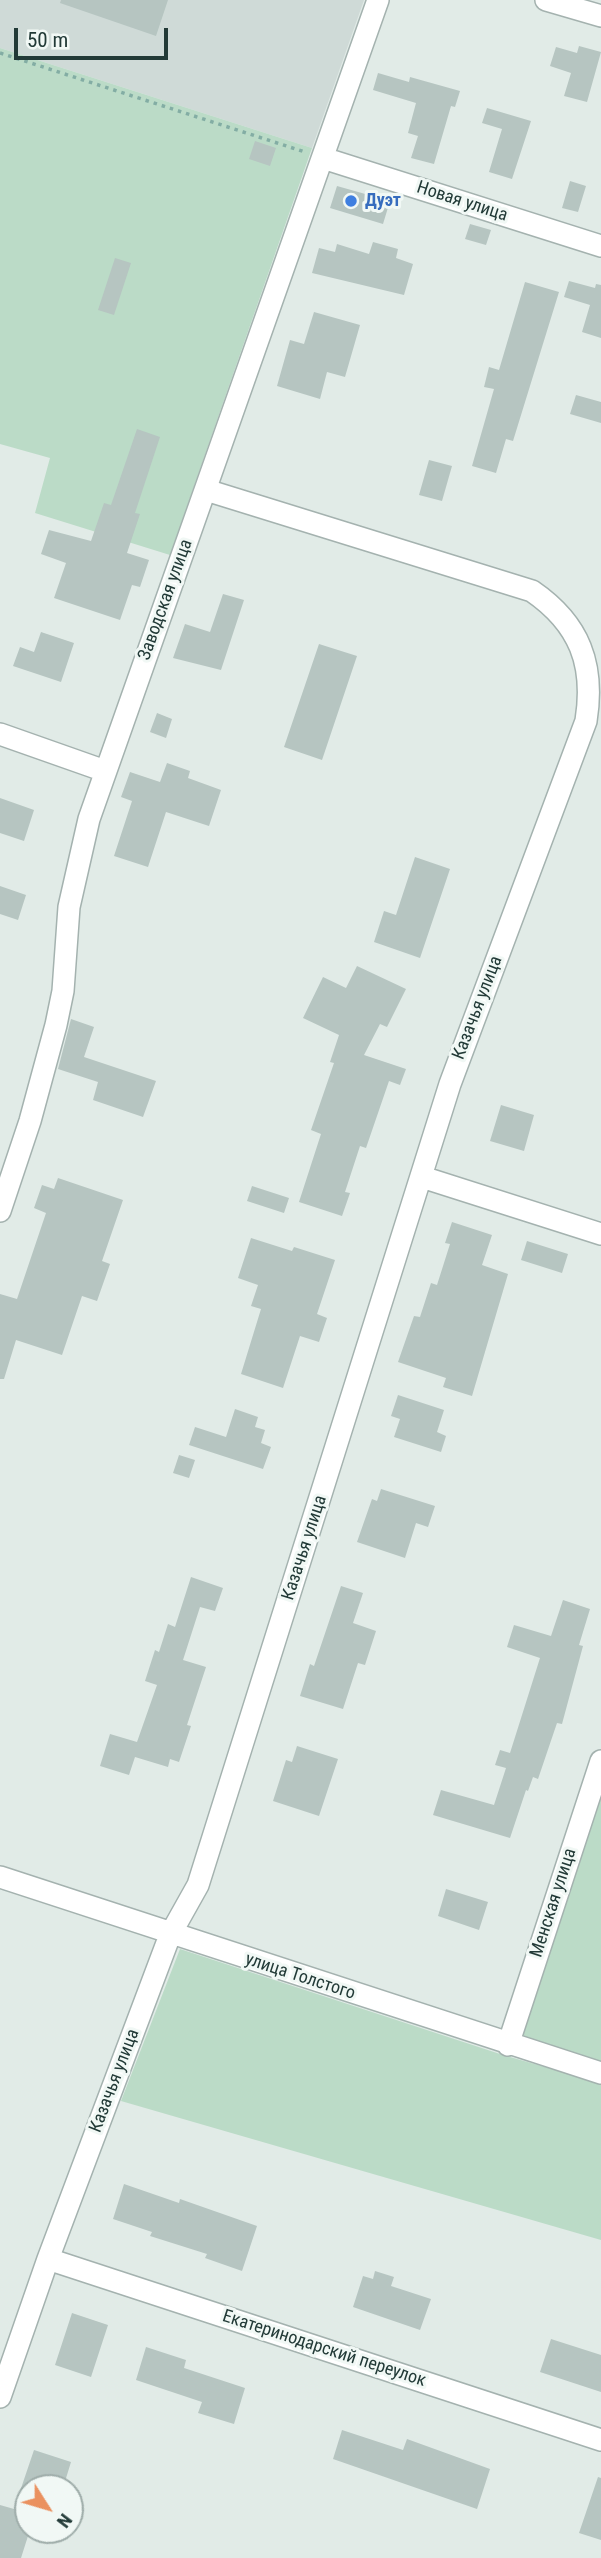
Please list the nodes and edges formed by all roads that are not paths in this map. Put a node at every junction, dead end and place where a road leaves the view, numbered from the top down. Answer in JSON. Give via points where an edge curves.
{"nodes":[{"id":1,"x":378,"y":0,"type":"edge"},
{"id":2,"x":546,"y":0,"type":"edge"},
{"id":3,"x":601,"y":16,"type":"edge"},
{"id":4,"x":323,"y":158,"type":"junction"},
{"id":5,"x":601,"y":246,"type":"edge"},
{"id":6,"x":206,"y":490,"type":"junction"},
{"id":7,"x":593,"y":657,"type":"edge"},
{"id":8,"x":596,"y":697,"type":"edge"},
{"id":9,"x":0,"y":734,"type":"edge"},
{"id":10,"x":104,"y":771,"type":"junction"},
{"id":11,"x":422,"y":1177,"type":"junction"},
{"id":12,"x":0,"y":1211,"type":"edge"},
{"id":13,"x":601,"y":1234,"type":"edge"},
{"id":14,"x":601,"y":1761,"type":"edge"},
{"id":15,"x":0,"y":1877,"type":"edge"},
{"id":16,"x":170,"y":1935,"type":"junction"},
{"id":17,"x":508,"y":2045,"type":"junction"},
{"id":18,"x":601,"y":2073,"type":"edge"},
{"id":19,"x":48,"y":2259,"type":"junction"},
{"id":20,"x":0,"y":2397,"type":"edge"},
{"id":21,"x":601,"y":2440,"type":"edge"}],
"edges":[{"from":1,"to":4,"type":"street","name":"Заводская улица"},
{"from":2,"to":3,"type":"street"},
{"from":4,"to":5,"type":"street","name":"Новая улица"},
{"from":4,"to":6,"type":"street","name":"Заводская улица"},
{"from":6,"to":7,"type":"street","via":[[519,585],[546,601]]},
{"from":6,"to":10,"type":"street","name":"Заводская улица"},
{"from":7,"to":8,"type":"street","name":"Казачья улица"},
{"from":8,"to":11,"type":"street","name":"Казачья улица","via":[[463,1046]]},
{"from":9,"to":10,"type":"street"},
{"from":10,"to":12,"type":"street","name":"Заводская улица","via":[[72,895],[56,1025]]},
{"from":11,"to":13,"type":"street"},
{"from":11,"to":16,"type":"street","name":"Казачья улица","via":[[198,1885]]},
{"from":14,"to":17,"type":"street","name":"Менская улица"},
{"from":15,"to":16,"type":"street","name":"улица Толстого"},
{"from":16,"to":17,"type":"street","name":"улица Толстого"},
{"from":16,"to":19,"type":"street","name":"Казачья улица"},
{"from":17,"to":18,"type":"street","name":"улица Толстого"},
{"from":19,"to":20,"type":"street","name":"Казачья улица"},
{"from":19,"to":21,"type":"street","name":"Екатеринодарский переулок"}]}
